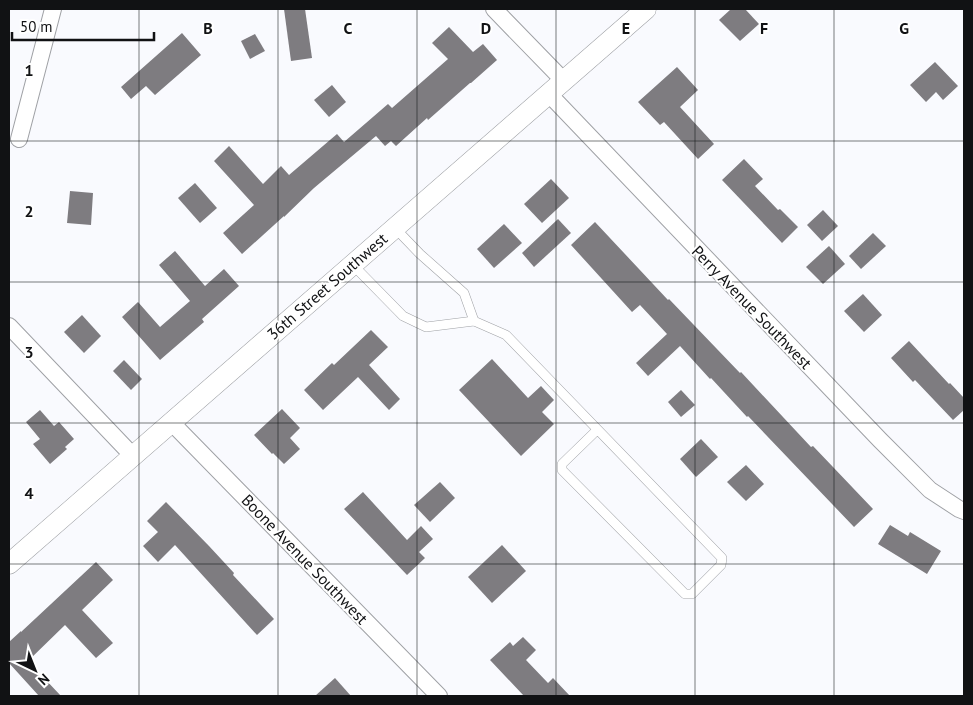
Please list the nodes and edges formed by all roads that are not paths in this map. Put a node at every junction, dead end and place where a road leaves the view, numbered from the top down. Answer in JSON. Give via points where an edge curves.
{"nodes":[{"id":1,"x":53,"y":9,"type":"edge"},
{"id":2,"x":494,"y":9,"type":"edge"},
{"id":3,"x":646,"y":9,"type":"edge"},
{"id":4,"x":563,"y":80,"type":"junction"},
{"id":5,"x":548,"y":94,"type":"junction"},
{"id":6,"x":19,"y":139,"type":"dead end"},
{"id":7,"x":394,"y":227,"type":"junction"},
{"id":8,"x":352,"y":264,"type":"junction"},
{"id":9,"x":474,"y":321,"type":"junction"},
{"id":10,"x":9,"y":326,"type":"edge"},
{"id":11,"x":171,"y":422,"type":"junction"},
{"id":12,"x":597,"y":430,"type":"junction"},
{"id":13,"x":132,"y":455,"type":"junction"},
{"id":14,"x":964,"y":511,"type":"edge"},
{"id":15,"x":9,"y":564,"type":"edge"},
{"id":16,"x":439,"y":696,"type":"edge"}],
"edges":[{"from":1,"to":6,"type":"street"},
{"from":2,"to":4,"type":"street"},
{"from":3,"to":4,"type":"street","name":"36th Street Southwest"},
{"from":4,"to":5,"type":"street","name":"36th Street Southwest"},
{"from":5,"to":7,"type":"street","name":"36th Street Southwest"},
{"from":5,"to":14,"type":"street","name":"Perry Avenue Southwest","via":[[905,465],[930,490]]},
{"from":7,"to":8,"type":"street","name":"36th Street Southwest"},
{"from":7,"to":9,"type":"lane","via":[[464,293]]},
{"from":8,"to":9,"type":"lane","via":[[404,316],[426,327]]},
{"from":8,"to":11,"type":"street","name":"36th Street Southwest"},
{"from":9,"to":12,"type":"lane","via":[[506,335]]},
{"from":10,"to":13,"type":"street"},
{"from":11,"to":13,"type":"street","name":"36th Street Southwest"},
{"from":11,"to":16,"type":"street","name":"Boone Avenue Southwest"},
{"from":12,"to":12,"type":"lane","via":[[722,558],[721,565],[692,594],[685,594],[562,470],[562,464]]},
{"from":13,"to":15,"type":"street","name":"36th Street Southwest"}]}
